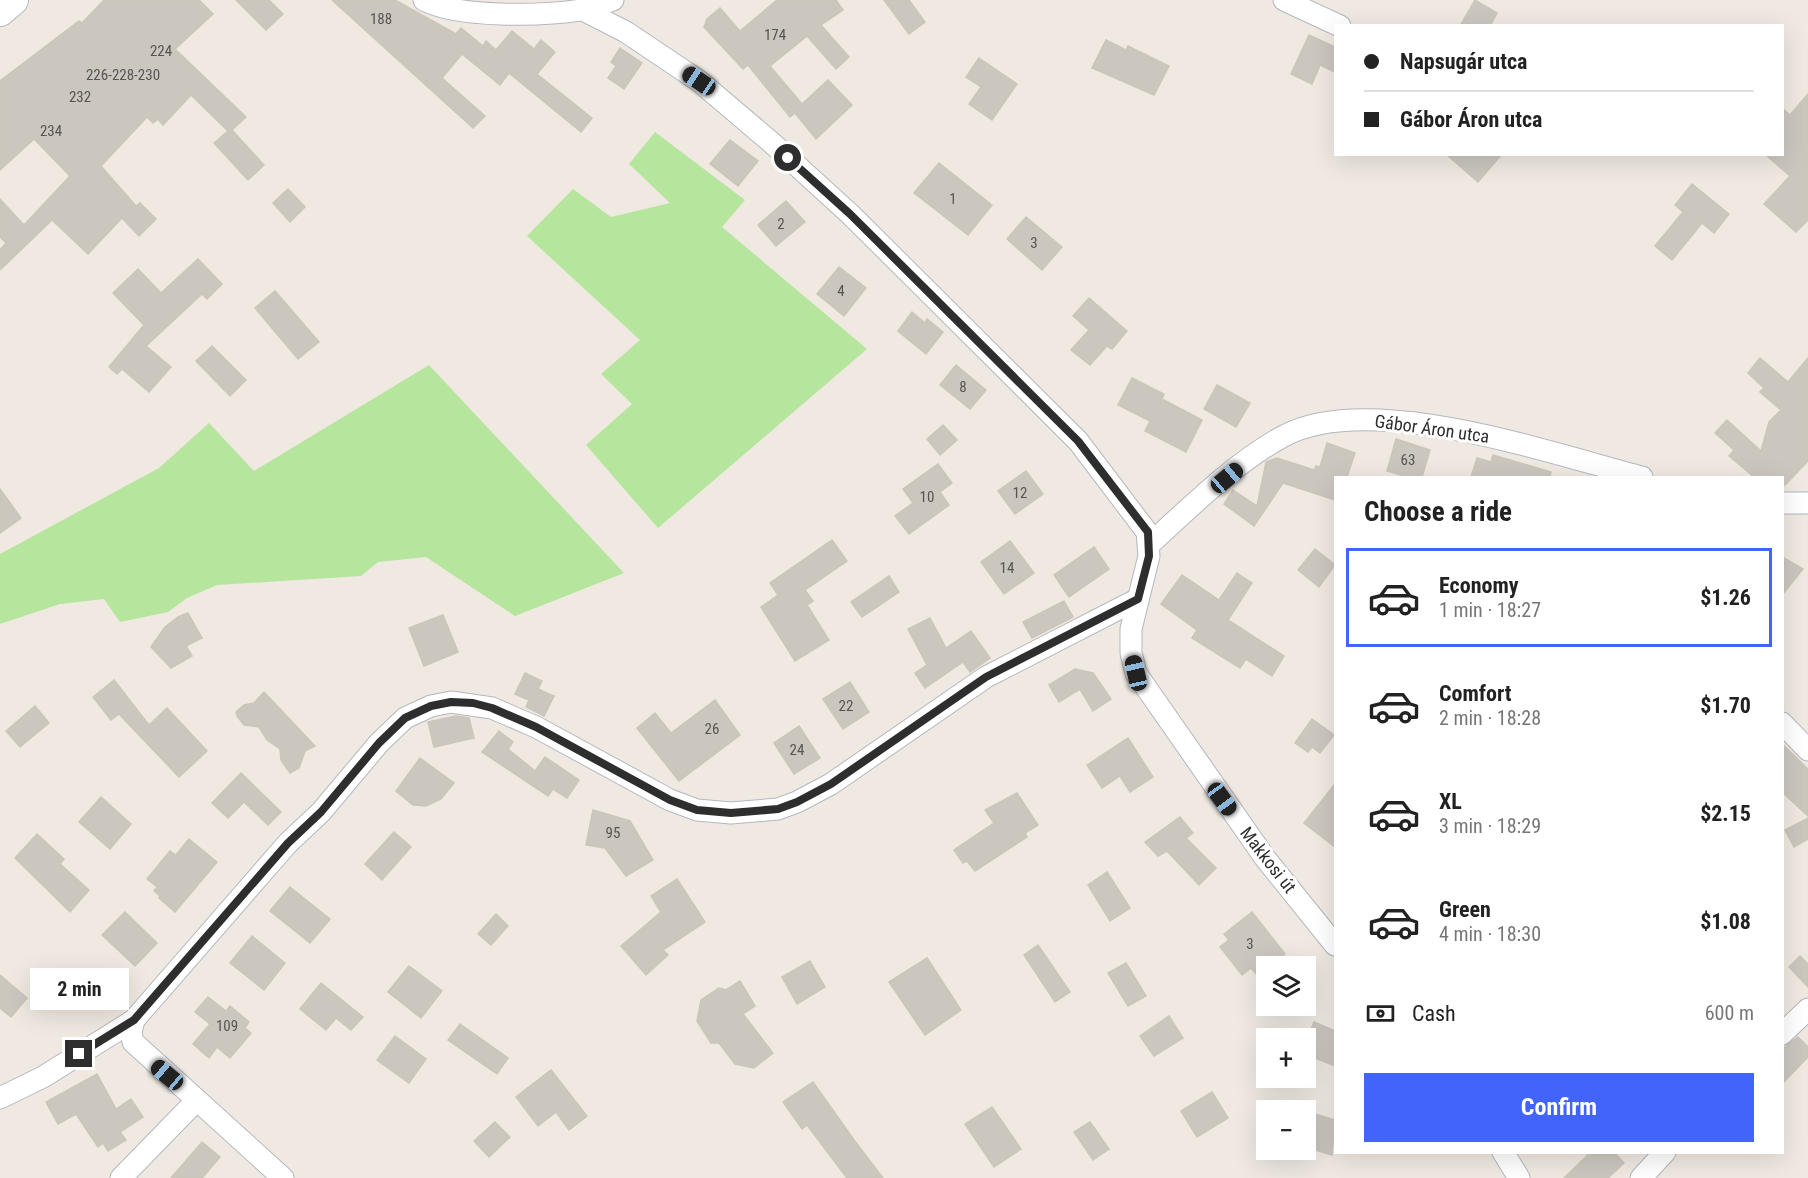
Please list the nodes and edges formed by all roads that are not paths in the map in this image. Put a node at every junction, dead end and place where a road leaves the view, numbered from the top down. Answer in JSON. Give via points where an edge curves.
{"nodes":[{"id":1,"x":13,"y":0,"type":"edge"},
{"id":2,"x":424,"y":0,"type":"edge"},
{"id":3,"x":613,"y":0,"type":"edge"},
{"id":4,"x":1284,"y":0,"type":"edge"},
{"id":5,"x":582,"y":10,"type":"junction"},
{"id":6,"x":0,"y":11,"type":"edge"},
{"id":7,"x":1336,"y":24,"type":"edge"},
{"id":8,"x":1638,"y":476,"type":"edge"},
{"id":9,"x":1784,"y":503,"type":"edge"},
{"id":10,"x":1808,"y":503,"type":"edge"},
{"id":11,"x":1150,"y":544,"type":"junction"},
{"id":12,"x":1138,"y":599,"type":"junction"},
{"id":13,"x":1784,"y":725,"type":"edge"},
{"id":14,"x":1808,"y":750,"type":"edge"},
{"id":15,"x":1334,"y":944,"type":"edge"},
{"id":16,"x":1808,"y":1009,"type":"edge"},
{"id":17,"x":134,"y":1020,"type":"junction"},
{"id":18,"x":1784,"y":1032,"type":"edge"},
{"id":19,"x":0,"y":1098,"type":"edge"},
{"id":20,"x":197,"y":1100,"type":"junction"},
{"id":21,"x":1504,"y":1154,"type":"edge"},
{"id":22,"x":1663,"y":1154,"type":"edge"},
{"id":23,"x":121,"y":1178,"type":"edge"},
{"id":24,"x":283,"y":1178,"type":"edge"},
{"id":25,"x":1519,"y":1178,"type":"edge"},
{"id":26,"x":1641,"y":1178,"type":"edge"}],
"edges":[{"from":1,"to":6,"type":"main road"},
{"from":2,"to":5,"type":"street","via":[[465,12]]},
{"from":3,"to":5,"type":"street"},
{"from":4,"to":7,"type":"street"},
{"from":5,"to":11,"type":"street","via":[[626,32],[699,81],[843,208],[1078,441],[1140,520]]},
{"from":8,"to":11,"type":"street","name":"Gábor Áron utca","via":[[1468,431],[1375,419],[1338,422],[1285,435],[1258,452]]},
{"from":9,"to":10,"type":"street"},
{"from":11,"to":12,"type":"street","name":"Makkosi út"},
{"from":12,"to":15,"type":"street","name":"Makkosi út","via":[[1131,629],[1136,673],[1265,858]]},
{"from":12,"to":17,"type":"street","via":[[986,677],[831,784],[778,809],[731,813],[697,810],[670,800],[536,727],[492,708],[451,702],[431,706],[405,718],[379,743]]},
{"from":13,"to":14,"type":"street"},
{"from":16,"to":18,"type":"street"},
{"from":17,"to":19,"type":"street","via":[[43,1077]]},
{"from":17,"to":20,"type":"street","via":[[133,1042]]},
{"from":20,"to":23,"type":"street"},
{"from":20,"to":24,"type":"street"},
{"from":21,"to":25,"type":"street"},
{"from":22,"to":26,"type":"street"}]}
